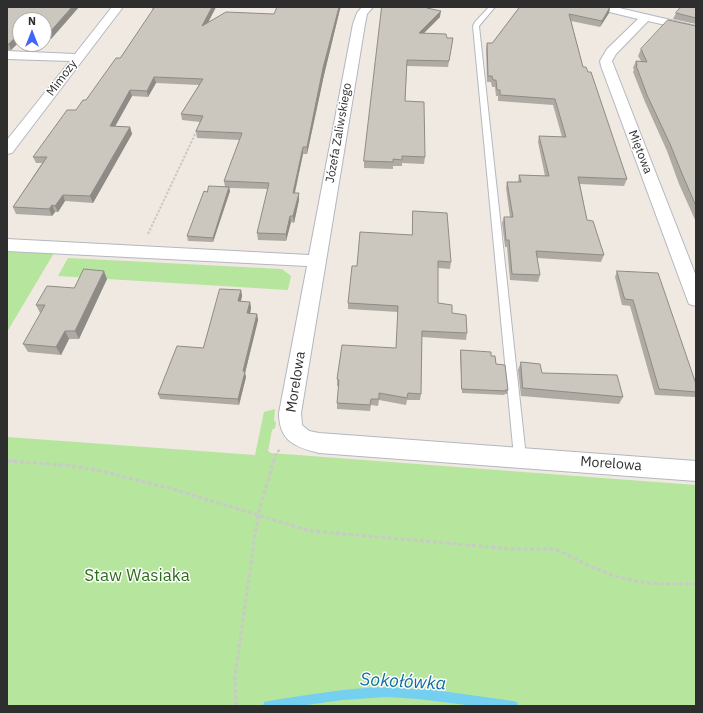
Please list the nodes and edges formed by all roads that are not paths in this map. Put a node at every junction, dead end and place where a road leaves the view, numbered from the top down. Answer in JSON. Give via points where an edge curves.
{"nodes":[{"id":1,"x":118,"y":7,"type":"edge"},
{"id":2,"x":368,"y":7,"type":"edge"},
{"id":3,"x":492,"y":7,"type":"edge"},
{"id":4,"x":601,"y":7,"type":"edge"},
{"id":5,"x":646,"y":17,"type":"junction"},
{"id":6,"x":696,"y":29,"type":"edge"},
{"id":7,"x":7,"y":55,"type":"edge"},
{"id":8,"x":78,"y":58,"type":"junction"},
{"id":9,"x":7,"y":150,"type":"edge"},
{"id":10,"x":7,"y":245,"type":"edge"},
{"id":11,"x":317,"y":262,"type":"junction"},
{"id":12,"x":696,"y":299,"type":"edge"},
{"id":13,"x":520,"y":457,"type":"junction"},
{"id":14,"x":696,"y":471,"type":"edge"}],
"edges":[{"from":1,"to":8,"type":"street","name":"Mimozy"},
{"from":2,"to":11,"type":"street","name":"Józefa Zaliwskiego","via":[[362,13],[359,24]]},
{"from":3,"to":13,"type":"lane","via":[[476,26]]},
{"from":4,"to":5,"type":"street"},
{"from":5,"to":6,"type":"street"},
{"from":5,"to":12,"type":"street","name":"Miętowa","via":[[611,52],[606,61]]},
{"from":7,"to":8,"type":"street"},
{"from":8,"to":9,"type":"street","name":"Mimozy","via":[[21,124]]},
{"from":10,"to":11,"type":"street"},
{"from":11,"to":13,"type":"street","name":"Morelowa","via":[[290,413],[292,429],[298,436],[319,443]]},
{"from":13,"to":14,"type":"street","name":"Morelowa"}]}
